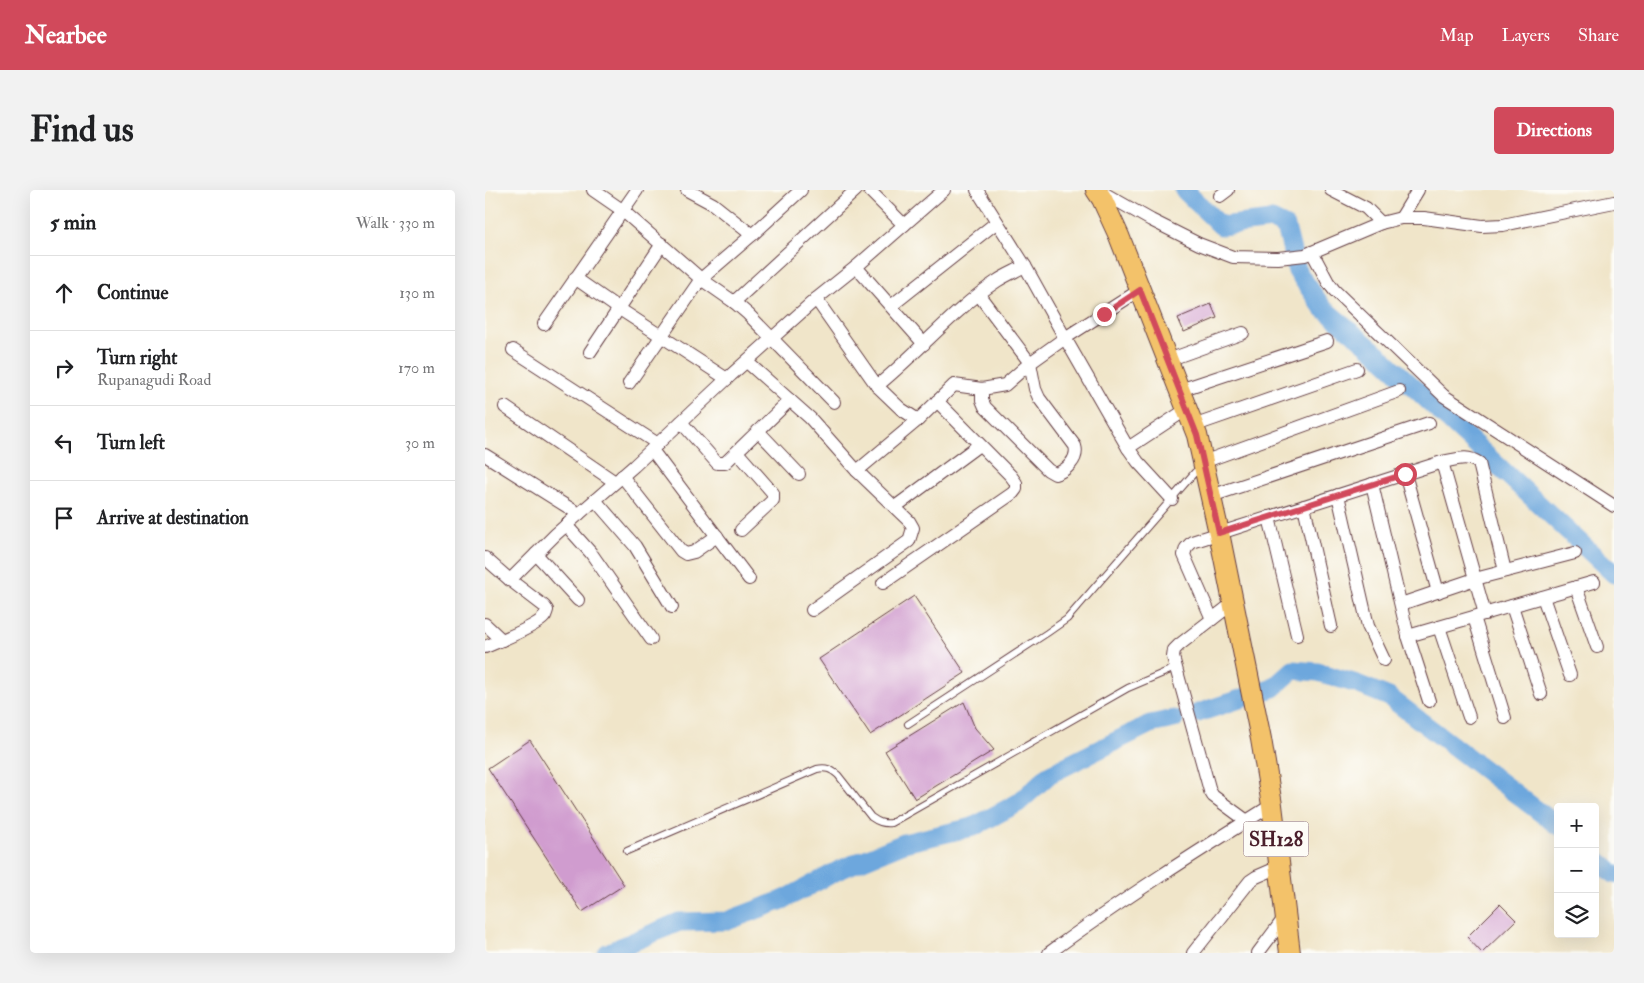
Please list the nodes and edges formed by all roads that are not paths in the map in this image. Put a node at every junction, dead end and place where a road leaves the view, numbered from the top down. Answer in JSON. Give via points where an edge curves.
{"nodes":[{"id":1,"x":593,"y":190,"type":"edge"},
{"id":2,"x":637,"y":190,"type":"edge"},
{"id":3,"x":687,"y":190,"type":"edge"},
{"id":4,"x":801,"y":190,"type":"edge"},
{"id":5,"x":857,"y":190,"type":"edge"},
{"id":6,"x":869,"y":190,"type":"edge"},
{"id":7,"x":944,"y":190,"type":"edge"},
{"id":8,"x":977,"y":190,"type":"edge"},
{"id":9,"x":1096,"y":190,"type":"edge"},
{"id":10,"x":1331,"y":190,"type":"edge"},
{"id":11,"x":1418,"y":190,"type":"edge"},
{"id":12,"x":1119,"y":195,"type":"edge"},
{"id":13,"x":1614,"y":202,"type":"edge"},
{"id":14,"x":623,"y":210,"type":"junction"},
{"id":15,"x":1401,"y":218,"type":"junction"},
{"id":16,"x":997,"y":222,"type":"junction"},
{"id":17,"x":1381,"y":223,"type":"junction"},
{"id":18,"x":904,"y":225,"type":"junction"},
{"id":19,"x":752,"y":235,"type":"junction"},
{"id":20,"x":662,"y":244,"type":"junction"},
{"id":21,"x":1309,"y":254,"type":"junction"},
{"id":22,"x":1025,"y":266,"type":"junction"},
{"id":23,"x":856,"y":267,"type":"junction"},
{"id":24,"x":575,"y":278,"type":"junction"},
{"id":25,"x":701,"y":279,"type":"junction"},
{"id":26,"x":1140,"y":290,"type":"junction"},
{"id":27,"x":979,"y":295,"type":"junction"},
{"id":28,"x":816,"y":299,"type":"junction"},
{"id":29,"x":734,"y":302,"type":"junction"},
{"id":30,"x":891,"y":306,"type":"junction"},
{"id":31,"x":619,"y":308,"type":"junction"},
{"id":32,"x":544,"y":324,"type":"dead end"},
{"id":33,"x":1243,"y":333,"type":"dead end"},
{"id":34,"x":661,"y":336,"type":"junction"},
{"id":35,"x":773,"y":338,"type":"junction"},
{"id":36,"x":1065,"y":338,"type":"junction"},
{"id":37,"x":1327,"y":341,"type":"dead end"},
{"id":38,"x":925,"y":344,"type":"junction"},
{"id":39,"x":513,"y":350,"type":"dead end"},
{"id":40,"x":590,"y":352,"type":"dead end"},
{"id":41,"x":1168,"y":360,"type":"junction"},
{"id":42,"x":747,"y":362,"type":"junction"},
{"id":43,"x":1030,"y":363,"type":"junction"},
{"id":44,"x":1357,"y":369,"type":"dead end"},
{"id":45,"x":727,"y":379,"type":"junction"},
{"id":46,"x":629,"y":383,"type":"dead end"},
{"id":47,"x":877,"y":386,"type":"junction"},
{"id":48,"x":982,"y":390,"type":"junction"},
{"id":49,"x":1399,"y":391,"type":"dead end"},
{"id":50,"x":790,"y":400,"type":"junction"},
{"id":51,"x":937,"y":401,"type":"junction"},
{"id":52,"x":834,"y":402,"type":"dead end"},
{"id":53,"x":505,"y":407,"type":"dead end"},
{"id":54,"x":1187,"y":408,"type":"junction"},
{"id":55,"x":918,"y":420,"type":"junction"},
{"id":56,"x":681,"y":422,"type":"junction"},
{"id":57,"x":1429,"y":423,"type":"dead end"},
{"id":58,"x":758,"y":431,"type":"junction"},
{"id":59,"x":979,"y":444,"type":"junction"},
{"id":60,"x":655,"y":447,"type":"junction"},
{"id":61,"x":1128,"y":448,"type":"junction"},
{"id":62,"x":737,"y":452,"type":"junction"},
{"id":63,"x":485,"y":455,"type":"edge"},
{"id":64,"x":1442,"y":462,"type":"junction"},
{"id":65,"x":1204,"y":465,"type":"junction"},
{"id":66,"x":857,"y":471,"type":"junction"},
{"id":67,"x":799,"y":474,"type":"dead end"},
{"id":68,"x":1405,"y":474,"type":"junction"},
{"id":69,"x":619,"y":479,"type":"junction"},
{"id":70,"x":1372,"y":484,"type":"junction"},
{"id":71,"x":1338,"y":495,"type":"junction"},
{"id":72,"x":1211,"y":496,"type":"junction"},
{"id":73,"x":1172,"y":499,"type":"junction"},
{"id":74,"x":595,"y":500,"type":"junction"},
{"id":75,"x":1304,"y":506,"type":"junction"},
{"id":76,"x":1614,"y":506,"type":"edge"},
{"id":77,"x":895,"y":507,"type":"junction"},
{"id":78,"x":579,"y":514,"type":"junction"},
{"id":79,"x":1269,"y":517,"type":"junction"},
{"id":80,"x":566,"y":525,"type":"junction"},
{"id":81,"x":741,"y":530,"type":"dead end"},
{"id":82,"x":1219,"y":533,"type":"junction"},
{"id":83,"x":717,"y":536,"type":"junction"},
{"id":84,"x":1575,"y":553,"type":"dead end"},
{"id":85,"x":536,"y":554,"type":"junction"},
{"id":86,"x":485,"y":558,"type":"edge"},
{"id":87,"x":1505,"y":571,"type":"junction"},
{"id":88,"x":1475,"y":578,"type":"junction"},
{"id":89,"x":749,"y":579,"type":"dead end"},
{"id":90,"x":510,"y":580,"type":"junction"},
{"id":91,"x":1594,"y":582,"type":"dead end"},
{"id":92,"x":883,"y":583,"type":"dead end"},
{"id":93,"x":1576,"y":587,"type":"junction"},
{"id":94,"x":1438,"y":592,"type":"junction"},
{"id":95,"x":1543,"y":596,"type":"junction"},
{"id":96,"x":578,"y":600,"type":"dead end"},
{"id":97,"x":1233,"y":603,"type":"junction"},
{"id":98,"x":1401,"y":604,"type":"junction"},
{"id":99,"x":1512,"y":606,"type":"junction"},
{"id":100,"x":672,"y":607,"type":"dead end"},
{"id":101,"x":812,"y":610,"type":"dead end"},
{"id":102,"x":1480,"y":615,"type":"junction"},
{"id":103,"x":1212,"y":619,"type":"junction"},
{"id":104,"x":485,"y":624,"type":"edge"},
{"id":105,"x":1331,"y":626,"type":"dead end"},
{"id":106,"x":1439,"y":627,"type":"junction"},
{"id":107,"x":1297,"y":635,"type":"dead end"},
{"id":108,"x":1409,"y":636,"type":"junction"},
{"id":109,"x":651,"y":639,"type":"dead end"},
{"id":110,"x":502,"y":640,"type":"junction"},
{"id":111,"x":485,"y":647,"type":"edge"},
{"id":112,"x":1597,"y":647,"type":"dead end"},
{"id":113,"x":1385,"y":660,"type":"dead end"},
{"id":114,"x":1175,"y":668,"type":"junction"},
{"id":115,"x":1570,"y":675,"type":"dead end"},
{"id":116,"x":1541,"y":694,"type":"dead end"},
{"id":117,"x":1429,"y":701,"type":"dead end"},
{"id":118,"x":1469,"y":717,"type":"dead end"},
{"id":119,"x":1505,"y":718,"type":"dead end"},
{"id":120,"x":908,"y":724,"type":"dead end"},
{"id":121,"x":1273,"y":805,"type":"junction"},
{"id":122,"x":1247,"y":821,"type":"junction"},
{"id":123,"x":627,"y":851,"type":"dead end"},
{"id":124,"x":1279,"y":867,"type":"junction"},
{"id":125,"x":1285,"y":917,"type":"junction"},
{"id":126,"x":1049,"y":953,"type":"edge"},
{"id":127,"x":1193,"y":953,"type":"edge"},
{"id":128,"x":1258,"y":953,"type":"edge"},
{"id":129,"x":1290,"y":953,"type":"edge"}],
"edges":[{"from":1,"to":14,"type":"street"},
{"from":2,"to":14,"type":"street"},
{"from":3,"to":19,"type":"street","via":[[713,204]]},
{"from":4,"to":19,"type":"street"},
{"from":5,"to":29,"type":"street"},
{"from":6,"to":18,"type":"street"},
{"from":7,"to":18,"type":"street"},
{"from":8,"to":16,"type":"street"},
{"from":9,"to":12,"type":"street"},
{"from":9,"to":26,"type":"main road","number":"SH128","via":[[1119,236]]},
{"from":10,"to":17,"type":"street","via":[[1366,208]]},
{"from":11,"to":15,"type":"street"},
{"from":12,"to":21,"type":"street","via":[[1199,244],[1233,257],[1278,258]]},
{"from":13,"to":15,"type":"street","via":[[1503,225]]},
{"from":14,"to":20,"type":"street"},
{"from":14,"to":24,"type":"street"},
{"from":15,"to":17,"type":"street"},
{"from":16,"to":22,"type":"street"},
{"from":16,"to":30,"type":"street"},
{"from":17,"to":21,"type":"street"},
{"from":18,"to":23,"type":"street"},
{"from":19,"to":25,"type":"street"},
{"from":20,"to":25,"type":"street"},
{"from":20,"to":31,"type":"street"},
{"from":21,"to":76,"type":"street","via":[[1334,290],[1437,390]]},
{"from":22,"to":27,"type":"street","via":[[998,280]]},
{"from":22,"to":36,"type":"street"},
{"from":23,"to":28,"type":"street"},
{"from":23,"to":30,"type":"street"},
{"from":24,"to":31,"type":"street"},
{"from":24,"to":32,"type":"street"},
{"from":25,"to":29,"type":"street"},
{"from":25,"to":34,"type":"street"},
{"from":26,"to":36,"type":"street"},
{"from":26,"to":41,"type":"main road","number":"SH128"},
{"from":27,"to":38,"type":"street"},
{"from":27,"to":43,"type":"street"},
{"from":28,"to":35,"type":"street"},
{"from":28,"to":47,"type":"street"},
{"from":29,"to":35,"type":"street"},
{"from":30,"to":38,"type":"street"},
{"from":31,"to":34,"type":"street"},
{"from":31,"to":40,"type":"street"},
{"from":33,"to":41,"type":"street"},
{"from":34,"to":45,"type":"street"},
{"from":34,"to":46,"type":"street"},
{"from":35,"to":42,"type":"street"},
{"from":35,"to":52,"type":"street"},
{"from":36,"to":43,"type":"street"},
{"from":36,"to":61,"type":"street"},
{"from":37,"to":54,"type":"street"},
{"from":38,"to":47,"type":"street"},
{"from":39,"to":60,"type":"street"},
{"from":41,"to":54,"type":"main road","number":"SH128"},
{"from":42,"to":45,"type":"street"},
{"from":42,"to":50,"type":"street"},
{"from":43,"to":48,"type":"street","via":[[1005,385]]},
{"from":43,"to":48,"type":"street","via":[[1039,398],[1077,452],[1076,458],[1061,472],[1055,474],[1048,470],[985,407]]},
{"from":44,"to":54,"type":"street"},
{"from":45,"to":56,"type":"street"},
{"from":47,"to":55,"type":"street"},
{"from":48,"to":51,"type":"street","via":[[953,385]]},
{"from":49,"to":65,"type":"street"},
{"from":50,"to":58,"type":"street"},
{"from":50,"to":66,"type":"street"},
{"from":51,"to":55,"type":"street"},
{"from":51,"to":59,"type":"street"},
{"from":53,"to":69,"type":"street"},
{"from":54,"to":61,"type":"street"},
{"from":54,"to":65,"type":"main road","number":"SH128"},
{"from":55,"to":66,"type":"street"},
{"from":56,"to":60,"type":"street"},
{"from":56,"to":62,"type":"street","via":[[717,463],[725,463]]},
{"from":57,"to":72,"type":"street"},
{"from":58,"to":62,"type":"street"},
{"from":58,"to":67,"type":"street"},
{"from":59,"to":77,"type":"street"},
{"from":59,"to":92,"type":"street","via":[[1011,476],[1016,489]]},
{"from":60,"to":69,"type":"street"},
{"from":60,"to":83,"type":"street"},
{"from":61,"to":73,"type":"street"},
{"from":62,"to":81,"type":"street","via":[[773,493],[773,500]]},
{"from":63,"to":78,"type":"street"},
{"from":64,"to":68,"type":"street"},
{"from":64,"to":87,"type":"street","via":[[1472,458],[1479,463]]},
{"from":64,"to":88,"type":"street"},
{"from":65,"to":72,"type":"main road","number":"SH128"},
{"from":65,"to":73,"type":"lane"},
{"from":66,"to":77,"type":"street"},
{"from":68,"to":70,"type":"street"},
{"from":68,"to":94,"type":"street"},
{"from":69,"to":74,"type":"street"},
{"from":69,"to":83,"type":"street","via":[[686,554]]},
{"from":70,"to":71,"type":"street"},
{"from":70,"to":98,"type":"street"},
{"from":71,"to":75,"type":"street"},
{"from":71,"to":113,"type":"street","via":[[1368,626]]},
{"from":72,"to":82,"type":"main road","number":"SH128"},
{"from":73,"to":120,"type":"lane","via":[[1067,619]]},
{"from":74,"to":78,"type":"street"},
{"from":74,"to":100,"type":"street","via":[[635,546]]},
{"from":75,"to":79,"type":"street"},
{"from":75,"to":105,"type":"street"},
{"from":77,"to":101,"type":"street","via":[[913,528],[909,541]]},
{"from":78,"to":80,"type":"street"},
{"from":79,"to":82,"type":"street"},
{"from":79,"to":107,"type":"street"},
{"from":80,"to":85,"type":"street"},
{"from":80,"to":109,"type":"street","via":[[591,553]]},
{"from":82,"to":97,"type":"main road","number":"SH128"},
{"from":82,"to":103,"type":"street","via":[[1192,542],[1184,555]]},
{"from":83,"to":89,"type":"street"},
{"from":84,"to":87,"type":"street"},
{"from":85,"to":90,"type":"street"},
{"from":85,"to":96,"type":"street"},
{"from":86,"to":90,"type":"street"},
{"from":87,"to":88,"type":"street"},
{"from":88,"to":94,"type":"street"},
{"from":88,"to":102,"type":"street"},
{"from":90,"to":110,"type":"street","via":[[547,610],[538,622]]},
{"from":91,"to":93,"type":"street"},
{"from":93,"to":95,"type":"street"},
{"from":93,"to":112,"type":"street"},
{"from":94,"to":98,"type":"street"},
{"from":95,"to":99,"type":"street"},
{"from":95,"to":115,"type":"street"},
{"from":97,"to":103,"type":"street"},
{"from":97,"to":121,"type":"main road","number":"SH128"},
{"from":98,"to":108,"type":"street"},
{"from":99,"to":102,"type":"street"},
{"from":99,"to":116,"type":"street"},
{"from":102,"to":106,"type":"street"},
{"from":102,"to":119,"type":"street"},
{"from":103,"to":114,"type":"street","via":[[1175,650]]},
{"from":104,"to":110,"type":"street"},
{"from":106,"to":108,"type":"street"},
{"from":106,"to":118,"type":"street"},
{"from":108,"to":117,"type":"street"},
{"from":110,"to":111,"type":"street"},
{"from":114,"to":122,"type":"street","via":[[1210,791],[1218,801]]},
{"from":114,"to":123,"type":"lane","via":[[1128,688],[891,823],[877,822],[871,817],[838,775],[826,768],[817,769]]},
{"from":121,"to":122,"type":"street"},
{"from":121,"to":124,"type":"main road","number":"SH128"},
{"from":122,"to":126,"type":"street"},
{"from":124,"to":125,"type":"main road","number":"SH128"},
{"from":124,"to":127,"type":"street","via":[[1249,881]]},
{"from":125,"to":128,"type":"street"},
{"from":125,"to":129,"type":"main road","number":"SH128"}]}
